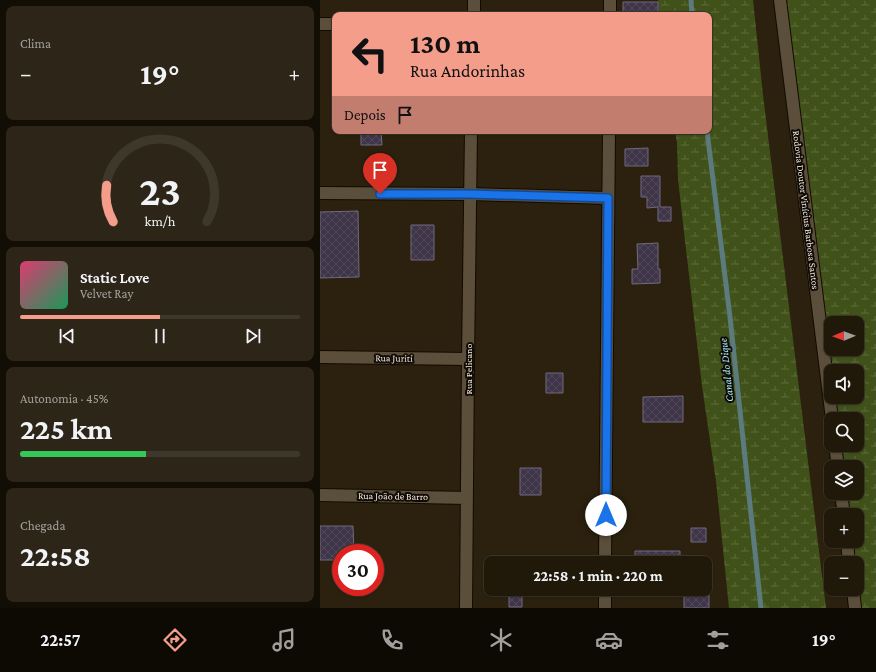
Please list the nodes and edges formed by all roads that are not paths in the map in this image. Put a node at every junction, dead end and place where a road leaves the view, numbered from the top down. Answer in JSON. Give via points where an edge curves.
{"nodes":[{"id":1,"x":474,"y":0,"type":"edge"},
{"id":2,"x":610,"y":0,"type":"edge"},
{"id":3,"x":780,"y":0,"type":"edge"},
{"id":4,"x":474,"y":12,"type":"edge"},
{"id":5,"x":610,"y":12,"type":"edge"},
{"id":6,"x":320,"y":24,"type":"edge"},
{"id":7,"x":332,"y":24,"type":"edge"},
{"id":8,"x":471,"y":134,"type":"edge"},
{"id":9,"x":609,"y":134,"type":"edge"},
{"id":10,"x":320,"y":193,"type":"edge"},
{"id":11,"x":470,"y":194,"type":"junction"},
{"id":12,"x":608,"y":198,"type":"junction"},
{"id":13,"x":320,"y":357,"type":"edge"},
{"id":14,"x":468,"y":359,"type":"junction"},
{"id":15,"x":831,"y":412,"type":"edge"},
{"id":16,"x":320,"y":494,"type":"edge"},
{"id":17,"x":467,"y":498,"type":"junction"},
{"id":18,"x":605,"y":556,"type":"edge"},
{"id":19,"x":605,"y":596,"type":"edge"},
{"id":20,"x":854,"y":596,"type":"edge"},
{"id":21,"x":466,"y":608,"type":"edge"},
{"id":22,"x":605,"y":608,"type":"edge"},
{"id":23,"x":855,"y":608,"type":"edge"}],
"edges":[{"from":1,"to":4,"type":"street"},
{"from":2,"to":5,"type":"street"},
{"from":3,"to":15,"type":"street","name":"Rodovia Doutor Vinícius Barbosa Santos"},
{"from":6,"to":7,"type":"street"},
{"from":8,"to":11,"type":"street","name":"Rua Pelicano"},
{"from":9,"to":12,"type":"street"},
{"from":10,"to":11,"type":"street"},
{"from":11,"to":12,"type":"street"},
{"from":11,"to":14,"type":"street","name":"Rua Pelicano"},
{"from":12,"to":18,"type":"street"},
{"from":13,"to":14,"type":"street","name":"Rua Juriti"},
{"from":14,"to":17,"type":"street","name":"Rua Pelicano"},
{"from":16,"to":17,"type":"street","name":"Rua João de Barro"},
{"from":17,"to":21,"type":"street","name":"Rua Pelicano"},
{"from":19,"to":22,"type":"street"},
{"from":20,"to":23,"type":"street"}]}
